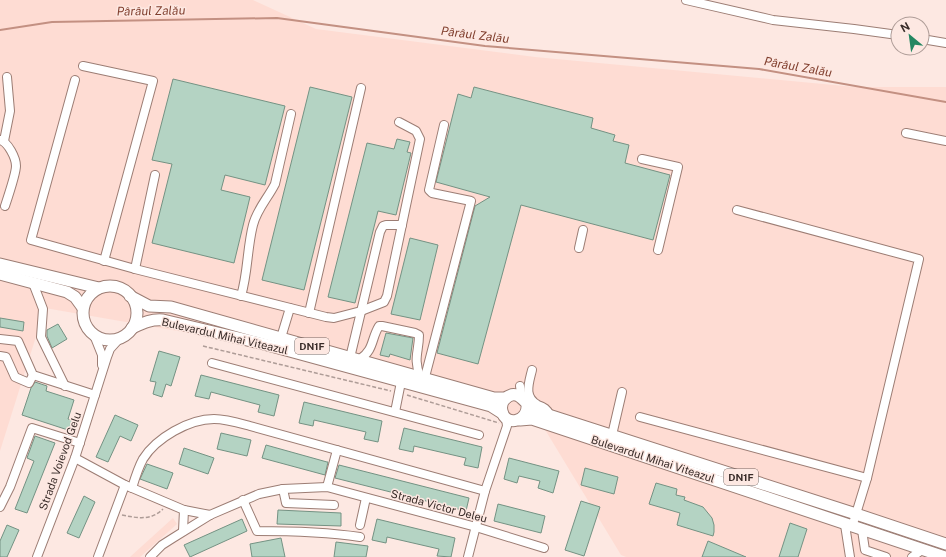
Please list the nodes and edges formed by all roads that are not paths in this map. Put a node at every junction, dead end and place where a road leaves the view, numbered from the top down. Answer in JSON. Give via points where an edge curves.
{"nodes":[{"id":1,"x":686,"y":0,"type":"edge"},
{"id":2,"x":890,"y":34,"type":"edge"},
{"id":3,"x":930,"y":40,"type":"edge"},
{"id":4,"x":946,"y":43,"type":"edge"},
{"id":5,"x":83,"y":66,"type":"dead end"},
{"id":6,"x":7,"y":77,"type":"dead end"},
{"id":7,"x":75,"y":80,"type":"dead end"},
{"id":8,"x":361,"y":88,"type":"dead end"},
{"id":9,"x":291,"y":114,"type":"dead end"},
{"id":10,"x":399,"y":122,"type":"dead end"},
{"id":11,"x":444,"y":125,"type":"dead end"},
{"id":12,"x":906,"y":133,"type":"dead end"},
{"id":13,"x":2,"y":141,"type":"edge"},
{"id":14,"x":946,"y":141,"type":"edge"},
{"id":15,"x":642,"y":159,"type":"dead end"},
{"id":16,"x":155,"y":175,"type":"dead end"},
{"id":17,"x":5,"y":206,"type":"dead end"},
{"id":18,"x":738,"y":210,"type":"dead end"},
{"id":19,"x":402,"y":225,"type":"junction"},
{"id":20,"x":583,"y":230,"type":"dead end"},
{"id":21,"x":579,"y":248,"type":"dead end"},
{"id":22,"x":658,"y":250,"type":"dead end"},
{"id":23,"x":104,"y":261,"type":"junction"},
{"id":24,"x":0,"y":264,"type":"edge"},
{"id":25,"x":135,"y":269,"type":"junction"},
{"id":26,"x":0,"y":274,"type":"edge"},
{"id":27,"x":33,"y":283,"type":"junction"},
{"id":28,"x":99,"y":288,"type":"junction"},
{"id":29,"x":130,"y":296,"type":"junction"},
{"id":30,"x":241,"y":296,"type":"junction"},
{"id":31,"x":83,"y":308,"type":"junction"},
{"id":32,"x":290,"y":308,"type":"junction"},
{"id":33,"x":361,"y":311,"type":"junction"},
{"id":34,"x":309,"y":313,"type":"junction"},
{"id":35,"x":132,"y":328,"type":"junction"},
{"id":36,"x":94,"y":335,"type":"junction"},
{"id":37,"x":120,"y":338,"type":"junction"},
{"id":38,"x":0,"y":339,"type":"edge"},
{"id":39,"x":279,"y":343,"type":"junction"},
{"id":40,"x":0,"y":356,"type":"edge"},
{"id":41,"x":353,"y":361,"type":"junction"},
{"id":42,"x":212,"y":363,"type":"dead end"},
{"id":43,"x":532,"y":370,"type":"dead end"},
{"id":44,"x":102,"y":372,"type":"junction"},
{"id":45,"x":33,"y":375,"type":"junction"},
{"id":46,"x":423,"y":377,"type":"junction"},
{"id":47,"x":401,"y":382,"type":"junction"},
{"id":48,"x":65,"y":386,"type":"junction"},
{"id":49,"x":622,"y":392,"type":"dead end"},
{"id":50,"x":95,"y":395,"type":"junction"},
{"id":51,"x":509,"y":397,"type":"junction"},
{"id":52,"x":525,"y":402,"type":"junction"},
{"id":53,"x":395,"y":412,"type":"junction"},
{"id":54,"x":550,"y":415,"type":"junction"},
{"id":55,"x":640,"y":417,"type":"dead end"},
{"id":56,"x":510,"y":420,"type":"junction"},
{"id":57,"x":478,"y":435,"type":"dead end"},
{"id":58,"x":612,"y":435,"type":"junction"},
{"id":59,"x":80,"y":443,"type":"junction"},
{"id":60,"x":633,"y":447,"type":"junction"},
{"id":61,"x":337,"y":450,"type":"junction"},
{"id":62,"x":75,"y":458,"type":"junction"},
{"id":63,"x":867,"y":478,"type":"junction"},
{"id":64,"x":768,"y":485,"type":"junction"},
{"id":65,"x":128,"y":486,"type":"junction"},
{"id":66,"x":327,"y":487,"type":"junction"},
{"id":67,"x":283,"y":490,"type":"junction"},
{"id":68,"x":485,"y":491,"type":"junction"},
{"id":69,"x":764,"y":496,"type":"junction"},
{"id":70,"x":366,"y":498,"type":"junction"},
{"id":71,"x":243,"y":500,"type":"junction"},
{"id":72,"x":334,"y":505,"type":"dead end"},
{"id":73,"x":0,"y":507,"type":"edge"},
{"id":74,"x":184,"y":510,"type":"junction"},
{"id":75,"x":856,"y":514,"type":"junction"},
{"id":76,"x":210,"y":515,"type":"junction"},
{"id":77,"x":360,"y":525,"type":"dead end"},
{"id":78,"x":476,"y":526,"type":"junction"},
{"id":79,"x":853,"y":527,"type":"junction"},
{"id":80,"x":183,"y":531,"type":"junction"},
{"id":81,"x":360,"y":537,"type":"dead end"},
{"id":82,"x":946,"y":544,"type":"edge"},
{"id":83,"x":544,"y":548,"type":"dead end"},
{"id":84,"x":922,"y":550,"type":"junction"},
{"id":85,"x":37,"y":557,"type":"edge"},
{"id":86,"x":98,"y":557,"type":"edge"},
{"id":87,"x":150,"y":557,"type":"edge"},
{"id":88,"x":468,"y":557,"type":"edge"},
{"id":89,"x":850,"y":557,"type":"edge"},
{"id":90,"x":886,"y":557,"type":"edge"},
{"id":91,"x":912,"y":557,"type":"edge"},
{"id":92,"x":945,"y":557,"type":"edge"}],
"edges":[{"from":1,"to":2,"type":"street","via":[[773,20]]},
{"from":3,"to":4,"type":"street"},
{"from":5,"to":23,"type":"street","via":[[153,81]]},
{"from":6,"to":13,"type":"street","via":[[10,111]]},
{"from":7,"to":23,"type":"street","via":[[31,240]]},
{"from":8,"to":34,"type":"street"},
{"from":9,"to":30,"type":"street","via":[[275,184],[253,224]]},
{"from":10,"to":19,"type":"street","via":[[416,131],[420,139]]},
{"from":11,"to":46,"type":"street","via":[[429,190],[432,193],[471,201]]},
{"from":12,"to":14,"type":"street"},
{"from":13,"to":17,"type":"street","via":[[12,153],[16,166]]},
{"from":15,"to":22,"type":"street","via":[[678,167]]},
{"from":16,"to":25,"type":"street"},
{"from":18,"to":63,"type":"street","via":[[920,259]]},
{"from":19,"to":33,"type":"street","via":[[387,296],[384,302]]},
{"from":19,"to":33,"type":"street","via":[[383,226]]},
{"from":20,"to":21,"type":"street"},
{"from":23,"to":25,"type":"street"},
{"from":24,"to":28,"type":"main road","number":"DN1F"},
{"from":25,"to":30,"type":"street"},
{"from":26,"to":27,"type":"main road"},
{"from":27,"to":31,"type":"main road","via":[[68,292],[75,296]]},
{"from":27,"to":48,"type":"street","via":[[43,309],[41,337]]},
{"from":28,"to":29,"type":"main road","number":"DN1F","via":[[114,286]]},
{"from":28,"to":31,"type":"main road","via":[[91,293]]},
{"from":29,"to":35,"type":"main road","via":[[136,311]]},
{"from":29,"to":39,"type":"main road","name":"Bulevardul Mihai Viteazul","number":"DN1F","via":[[149,306],[171,307]]},
{"from":30,"to":32,"type":"street"},
{"from":31,"to":36,"type":"main road","via":[[84,322]]},
{"from":32,"to":34,"type":"street"},
{"from":32,"to":39,"type":"street"},
{"from":33,"to":34,"type":"street","via":[[334,318]]},
{"from":33,"to":41,"type":"street"},
{"from":35,"to":37,"type":"main road","number":"DN1F"},
{"from":35,"to":39,"type":"main road","name":"Bulevardul Mihai Viteazul","number":"DN1F","via":[[146,321],[164,320]]},
{"from":36,"to":37,"type":"main road","via":[[111,340]]},
{"from":36,"to":44,"type":"street","via":[[102,355]]},
{"from":37,"to":44,"type":"street","name":"Strada Voievod Gelu","via":[[110,349]]},
{"from":38,"to":45,"type":"street","via":[[18,342]]},
{"from":39,"to":41,"type":"main road","name":"Bulevardul Mihai Viteazul","number":"DN1F"},
{"from":40,"to":45,"type":"street","via":[[6,358],[15,377],[29,383]]},
{"from":41,"to":46,"type":"main road","name":"Bulevardul Mihai Viteazul","number":"DN1F"},
{"from":41,"to":46,"type":"street","via":[[366,355],[370,350],[379,326],[415,333],[419,335],[416,366]]},
{"from":41,"to":47,"type":"main road","name":"Bulevardul Mihai Viteazul","number":"DN1F"},
{"from":42,"to":53,"type":"street"},
{"from":43,"to":54,"type":"street","via":[[528,386],[529,396],[534,402],[546,408]]},
{"from":44,"to":50,"type":"street","name":"Strada Voievod Gelu"},
{"from":45,"to":48,"type":"street"},
{"from":46,"to":51,"type":"main road","name":"Bulevardul Mihai Viteazul","number":"DN1F","via":[[494,398]]},
{"from":47,"to":53,"type":"street"},
{"from":47,"to":56,"type":"main road","name":"Bulevardul Mihai Viteazul","number":"DN1F","via":[[491,406]]},
{"from":48,"to":50,"type":"street"},
{"from":49,"to":58,"type":"street"},
{"from":50,"to":59,"type":"street","name":"Strada Voievod Gelu"},
{"from":51,"to":52,"type":"main road","name":"Bulevardul Mihai Viteazul","number":"DN1F","via":[[518,396]]},
{"from":51,"to":56,"type":"main road","via":[[502,405]]},
{"from":52,"to":54,"type":"main road","name":"Bulevardul Mihai Viteazul","number":"DN1F","via":[[533,410]]},
{"from":52,"to":56,"type":"main road","via":[[527,412],[523,418]]},
{"from":53,"to":57,"type":"street"},
{"from":54,"to":58,"type":"main road","name":"Bulevardul Mihai Viteazul","number":"DN1F"},
{"from":55,"to":63,"type":"street"},
{"from":56,"to":60,"type":"main road","name":"Bulevardul Mihai Viteazul","number":"DN1F","via":[[532,419]]},
{"from":56,"to":68,"type":"street"},
{"from":58,"to":60,"type":"main road","name":"Bulevardul Mihai Viteazul","number":"DN1F"},
{"from":59,"to":62,"type":"street","name":"Strada Voievod Gelu"},
{"from":59,"to":73,"type":"street","via":[[32,428]]},
{"from":60,"to":64,"type":"main road","name":"Bulevardul Mihai Viteazul","number":"DN1F"},
{"from":60,"to":69,"type":"main road","name":"Bulevardul Mihai Viteazul","number":"DN1F"},
{"from":61,"to":65,"type":"street","via":[[250,426],[215,419],[200,420],[171,432],[160,441],[144,458]]},
{"from":61,"to":66,"type":"street"},
{"from":61,"to":68,"type":"street"},
{"from":62,"to":65,"type":"street"},
{"from":62,"to":85,"type":"street","name":"Strada Voievod Gelu"},
{"from":63,"to":75,"type":"street"},
{"from":64,"to":69,"type":"main road"},
{"from":64,"to":75,"type":"main road","name":"Bulevardul Mihai Viteazul","number":"DN1F"},
{"from":65,"to":74,"type":"street"},
{"from":65,"to":86,"type":"street"},
{"from":66,"to":67,"type":"street","name":"Strada Victor Deleu"},
{"from":66,"to":70,"type":"street","name":"Strada Victor Deleu"},
{"from":67,"to":71,"type":"street","name":"Strada Victor Deleu"},
{"from":67,"to":72,"type":"street","via":[[286,503]]},
{"from":68,"to":78,"type":"street"},
{"from":69,"to":79,"type":"main road","name":"Bulevardul Mihai Viteazul","number":"DN1F"},
{"from":70,"to":77,"type":"street"},
{"from":70,"to":78,"type":"street","name":"Strada Victor Deleu"},
{"from":71,"to":76,"type":"street","name":"Strada Victor Deleu"},
{"from":71,"to":81,"type":"street","via":[[257,531]]},
{"from":74,"to":76,"type":"street"},
{"from":74,"to":80,"type":"street"},
{"from":75,"to":79,"type":"street"},
{"from":75,"to":82,"type":"main road","name":"Bulevardul Mihai Viteazul","number":"DN1F"},
{"from":76,"to":80,"type":"street","name":"Strada Victor Deleu"},
{"from":78,"to":83,"type":"street","name":"Strada Victor Deleu"},
{"from":78,"to":88,"type":"street"},
{"from":79,"to":84,"type":"main road","name":"Bulevardul Mihai Viteazul","number":"DN1F"},
{"from":79,"to":89,"type":"street"},
{"from":79,"to":90,"type":"street","via":[[865,550]]},
{"from":80,"to":87,"type":"street","name":"Strada Victor Deleu"},
{"from":84,"to":91,"type":"street"},
{"from":84,"to":92,"type":"main road","name":"Bulevardul Mihai Viteazul","number":"DN1F"}]}
